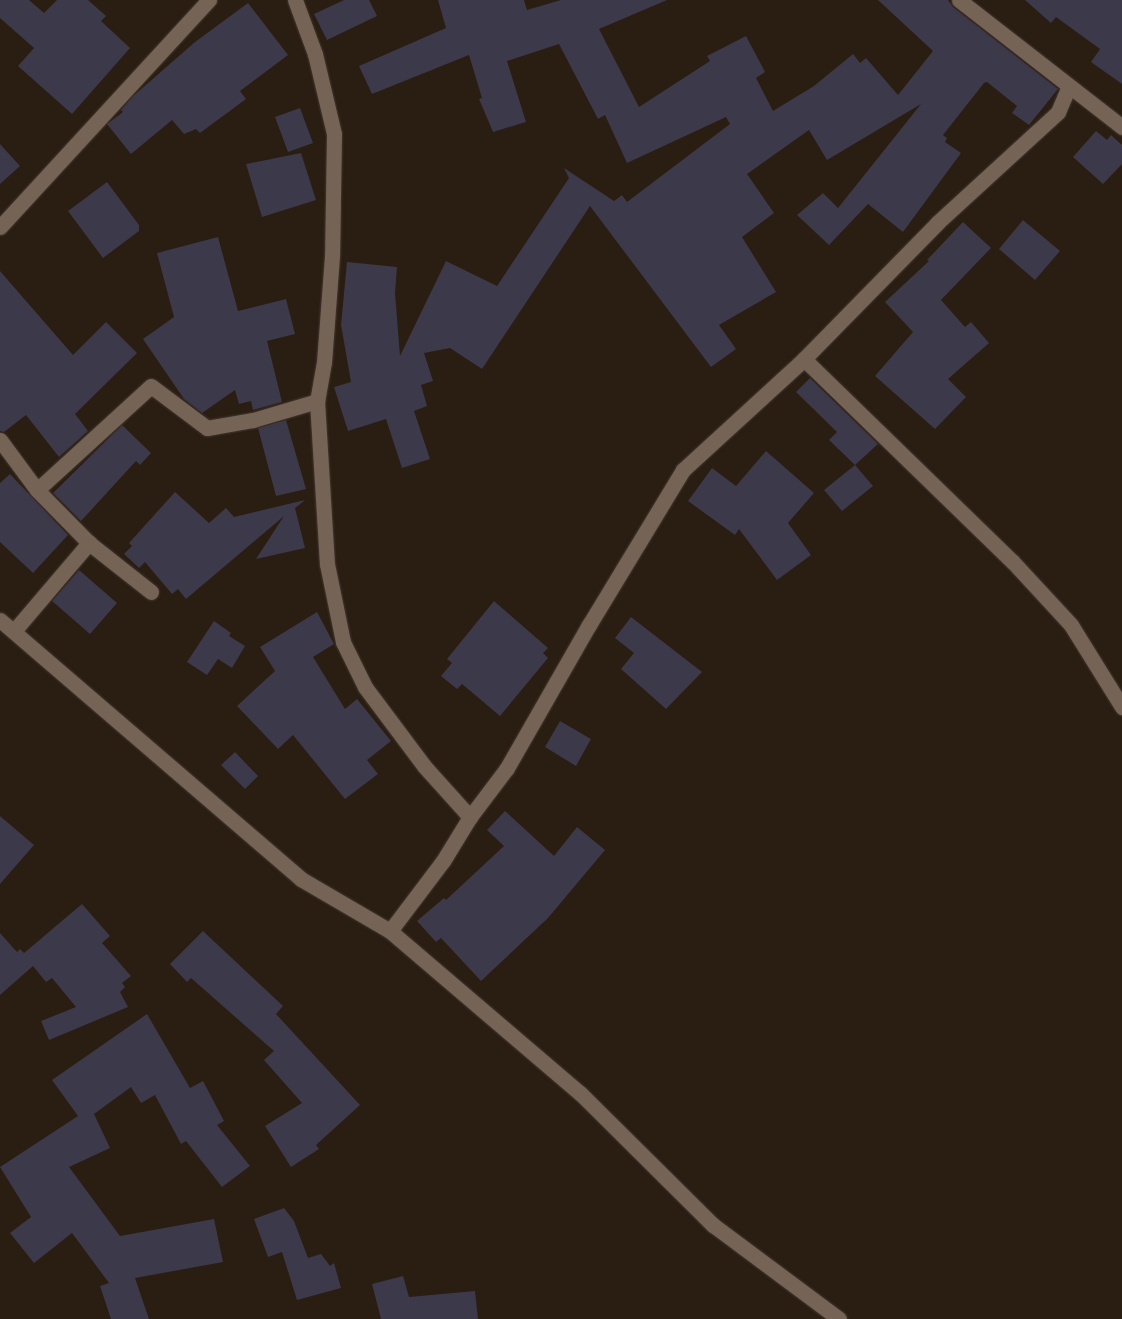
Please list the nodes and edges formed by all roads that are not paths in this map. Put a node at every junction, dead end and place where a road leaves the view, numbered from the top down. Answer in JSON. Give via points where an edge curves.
{"nodes":[{"id":1,"x":209,"y":0,"type":"edge"},
{"id":2,"x":295,"y":0,"type":"edge"},
{"id":3,"x":958,"y":0,"type":"edge"},
{"id":4,"x":1069,"y":86,"type":"junction"},
{"id":5,"x":1122,"y":127,"type":"edge"},
{"id":6,"x":0,"y":227,"type":"edge"},
{"id":7,"x":804,"y":359,"type":"junction"},
{"id":8,"x":317,"y":401,"type":"junction"},
{"id":9,"x":0,"y":440,"type":"edge"},
{"id":10,"x":37,"y":490,"type":"junction"},
{"id":11,"x":89,"y":543,"type":"junction"},
{"id":12,"x":151,"y":592,"type":"dead end"},
{"id":13,"x":0,"y":620,"type":"edge"},
{"id":14,"x":14,"y":631,"type":"junction"},
{"id":15,"x":1122,"y":707,"type":"edge"},
{"id":16,"x":470,"y":816,"type":"junction"},
{"id":17,"x":390,"y":931,"type":"junction"},
{"id":18,"x":839,"y":1319,"type":"edge"}],
"edges":[{"from":1,"to":6,"type":"street"},
{"from":2,"to":8,"type":"street","via":[[315,54],[334,134],[332,256],[324,362]]},
{"from":3,"to":4,"type":"street"},
{"from":4,"to":5,"type":"street"},
{"from":4,"to":7,"type":"street","via":[[1058,112],[937,223]]},
{"from":7,"to":15,"type":"street","via":[[1012,561],[1064,618]]},
{"from":7,"to":16,"type":"street","via":[[683,470],[588,625],[507,768]]},
{"from":8,"to":10,"type":"street","via":[[253,420],[206,428],[151,386]]},
{"from":8,"to":16,"type":"street","via":[[327,564],[343,642],[365,687],[424,766]]},
{"from":9,"to":10,"type":"street"},
{"from":10,"to":11,"type":"street"},
{"from":11,"to":12,"type":"street"},
{"from":11,"to":14,"type":"street"},
{"from":13,"to":14,"type":"street"},
{"from":14,"to":17,"type":"street","via":[[301,879]]},
{"from":16,"to":17,"type":"street","via":[[444,861]]},
{"from":17,"to":18,"type":"street","via":[[581,1094],[713,1225]]}]}
